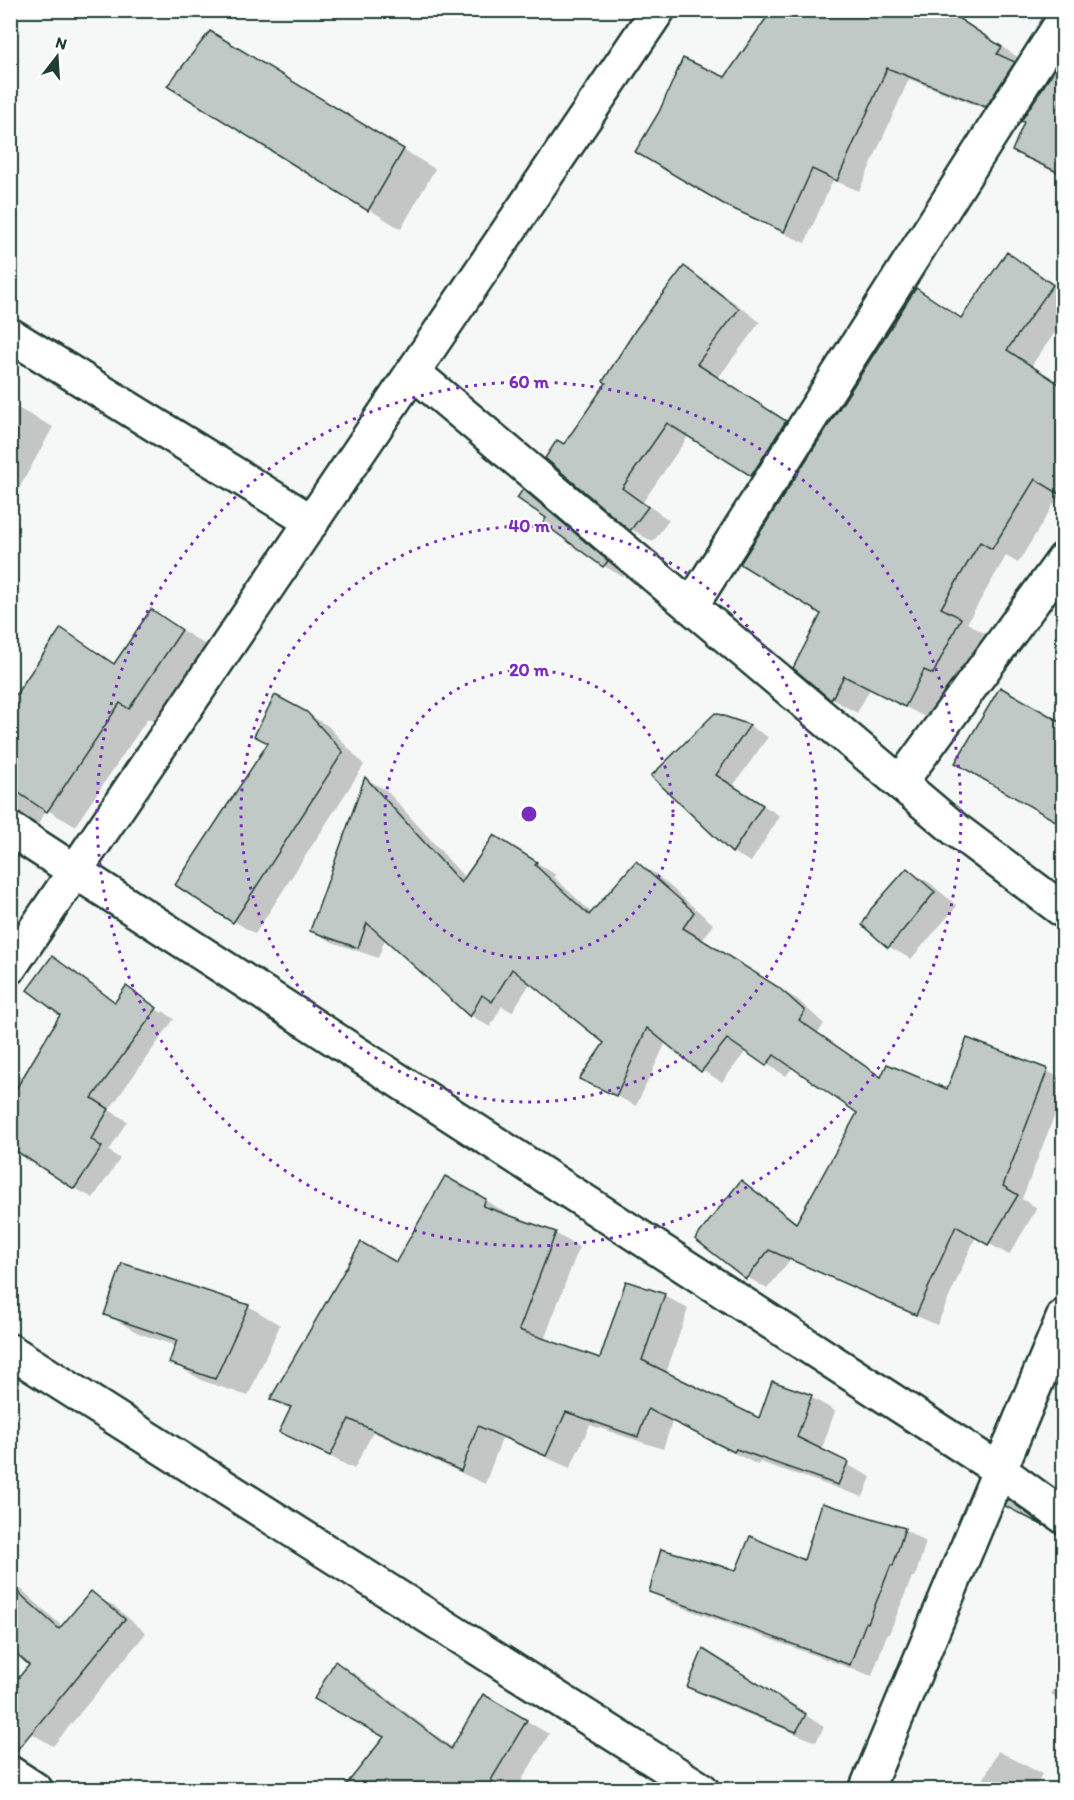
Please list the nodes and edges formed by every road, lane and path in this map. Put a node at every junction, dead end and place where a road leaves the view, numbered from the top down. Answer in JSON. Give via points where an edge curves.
{"nodes":[{"id":1,"x":658,"y":10,"type":"edge"},
{"id":2,"x":1055,"y":10,"type":"edge"},
{"id":3,"x":1064,"y":17,"type":"edge"},
{"id":4,"x":10,"y":335,"type":"edge"},
{"id":5,"x":413,"y":372,"type":"junction"},
{"id":6,"x":312,"y":522,"type":"junction"},
{"id":7,"x":1064,"y":559,"type":"edge"},
{"id":8,"x":691,"y":606,"type":"junction"},
{"id":9,"x":900,"y":783,"type":"junction"},
{"id":10,"x":10,"y":829,"type":"edge"},
{"id":11,"x":75,"y":871,"type":"junction"},
{"id":12,"x":1064,"y":911,"type":"edge"},
{"id":13,"x":10,"y":967,"type":"edge"},
{"id":14,"x":1064,"y":1316,"type":"edge"},
{"id":15,"x":10,"y":1351,"type":"edge"},
{"id":16,"x":1000,"y":1471,"type":"junction"},
{"id":17,"x":1064,"y":1517,"type":"edge"},
{"id":18,"x":10,"y":1773,"type":"edge"},
{"id":19,"x":36,"y":1790,"type":"edge"},
{"id":20,"x":702,"y":1790,"type":"edge"},
{"id":21,"x":866,"y":1790,"type":"edge"}],
"edges":[{"from":1,"to":5,"type":"street"},
{"from":2,"to":3,"type":"street"},
{"from":3,"to":8,"type":"street"},
{"from":4,"to":6,"type":"street"},
{"from":5,"to":6,"type":"street"},
{"from":5,"to":8,"type":"street"},
{"from":6,"to":11,"type":"street"},
{"from":7,"to":9,"type":"street"},
{"from":8,"to":9,"type":"street"},
{"from":9,"to":12,"type":"street"},
{"from":10,"to":11,"type":"street"},
{"from":11,"to":13,"type":"street"},
{"from":11,"to":16,"type":"street"},
{"from":14,"to":16,"type":"street"},
{"from":15,"to":20,"type":"street"},
{"from":16,"to":17,"type":"street"},
{"from":16,"to":21,"type":"street"},
{"from":18,"to":19,"type":"street"}]}
